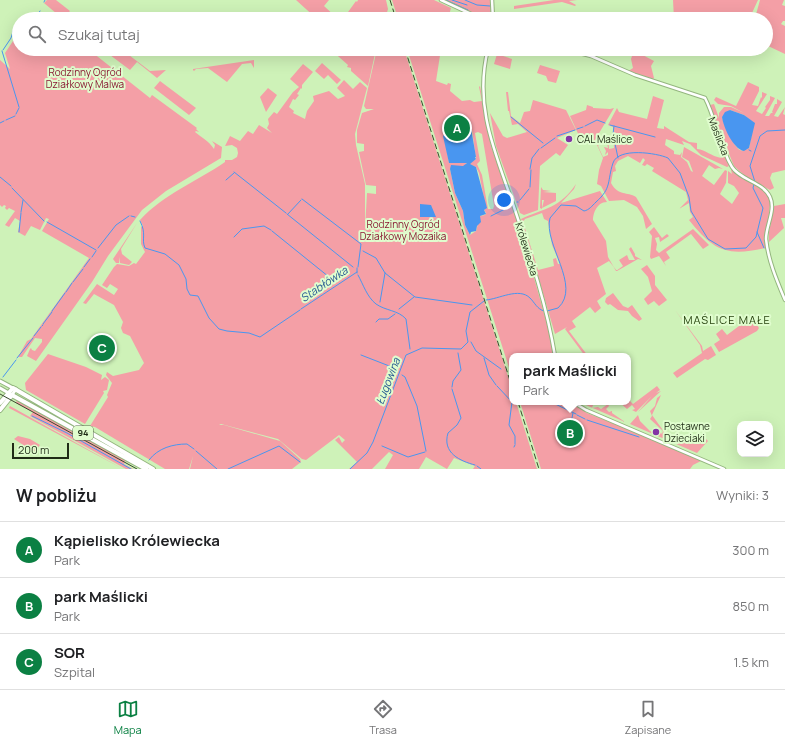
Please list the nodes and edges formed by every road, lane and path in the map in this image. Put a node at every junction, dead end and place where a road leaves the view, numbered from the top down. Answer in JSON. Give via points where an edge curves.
{"nodes":[{"id":1,"x":441,"y":0,"type":"edge"},
{"id":2,"x":492,"y":0,"type":"edge"},
{"id":3,"x":467,"y":12,"type":"edge"},
{"id":4,"x":493,"y":12,"type":"edge"},
{"id":5,"x":486,"y":56,"type":"edge"},
{"id":6,"x":589,"y":56,"type":"edge"},
{"id":7,"x":785,"y":300,"type":"edge"},
{"id":8,"x":554,"y":353,"type":"edge"},
{"id":9,"x":0,"y":381,"type":"edge"},
{"id":10,"x":0,"y":388,"type":"edge"},
{"id":11,"x":15,"y":388,"type":"junction"},
{"id":12,"x":10,"y":394,"type":"junction"},
{"id":13,"x":0,"y":403,"type":"edge"},
{"id":14,"x":578,"y":405,"type":"edge"},
{"id":15,"x":0,"y":410,"type":"edge"},
{"id":16,"x":146,"y":469,"type":"edge"},
{"id":17,"x":153,"y":469,"type":"edge"},
{"id":18,"x":724,"y":469,"type":"edge"}],
"edges":[{"from":1,"to":3,"type":"street"},
{"from":2,"to":4,"type":"street"},
{"from":5,"to":8,"type":"street","name":"Królewiecka","via":[[482,85],[491,142],[546,311]]},
{"from":6,"to":7,"type":"street","name":"Maślicka","via":[[635,75],[705,97],[731,166],[739,175],[767,193],[771,199],[766,240],[774,272]]},
{"from":9,"to":11,"type":"main road"},
{"from":10,"to":12,"type":"main road"},
{"from":11,"to":12,"type":"main road"},
{"from":11,"to":17,"type":"main road","number":"94"},
{"from":12,"to":13,"type":"main road"},
{"from":12,"to":15,"type":"main road"},
{"from":12,"to":16,"type":"main road","number":"94"},
{"from":14,"to":18,"type":"street"}]}
